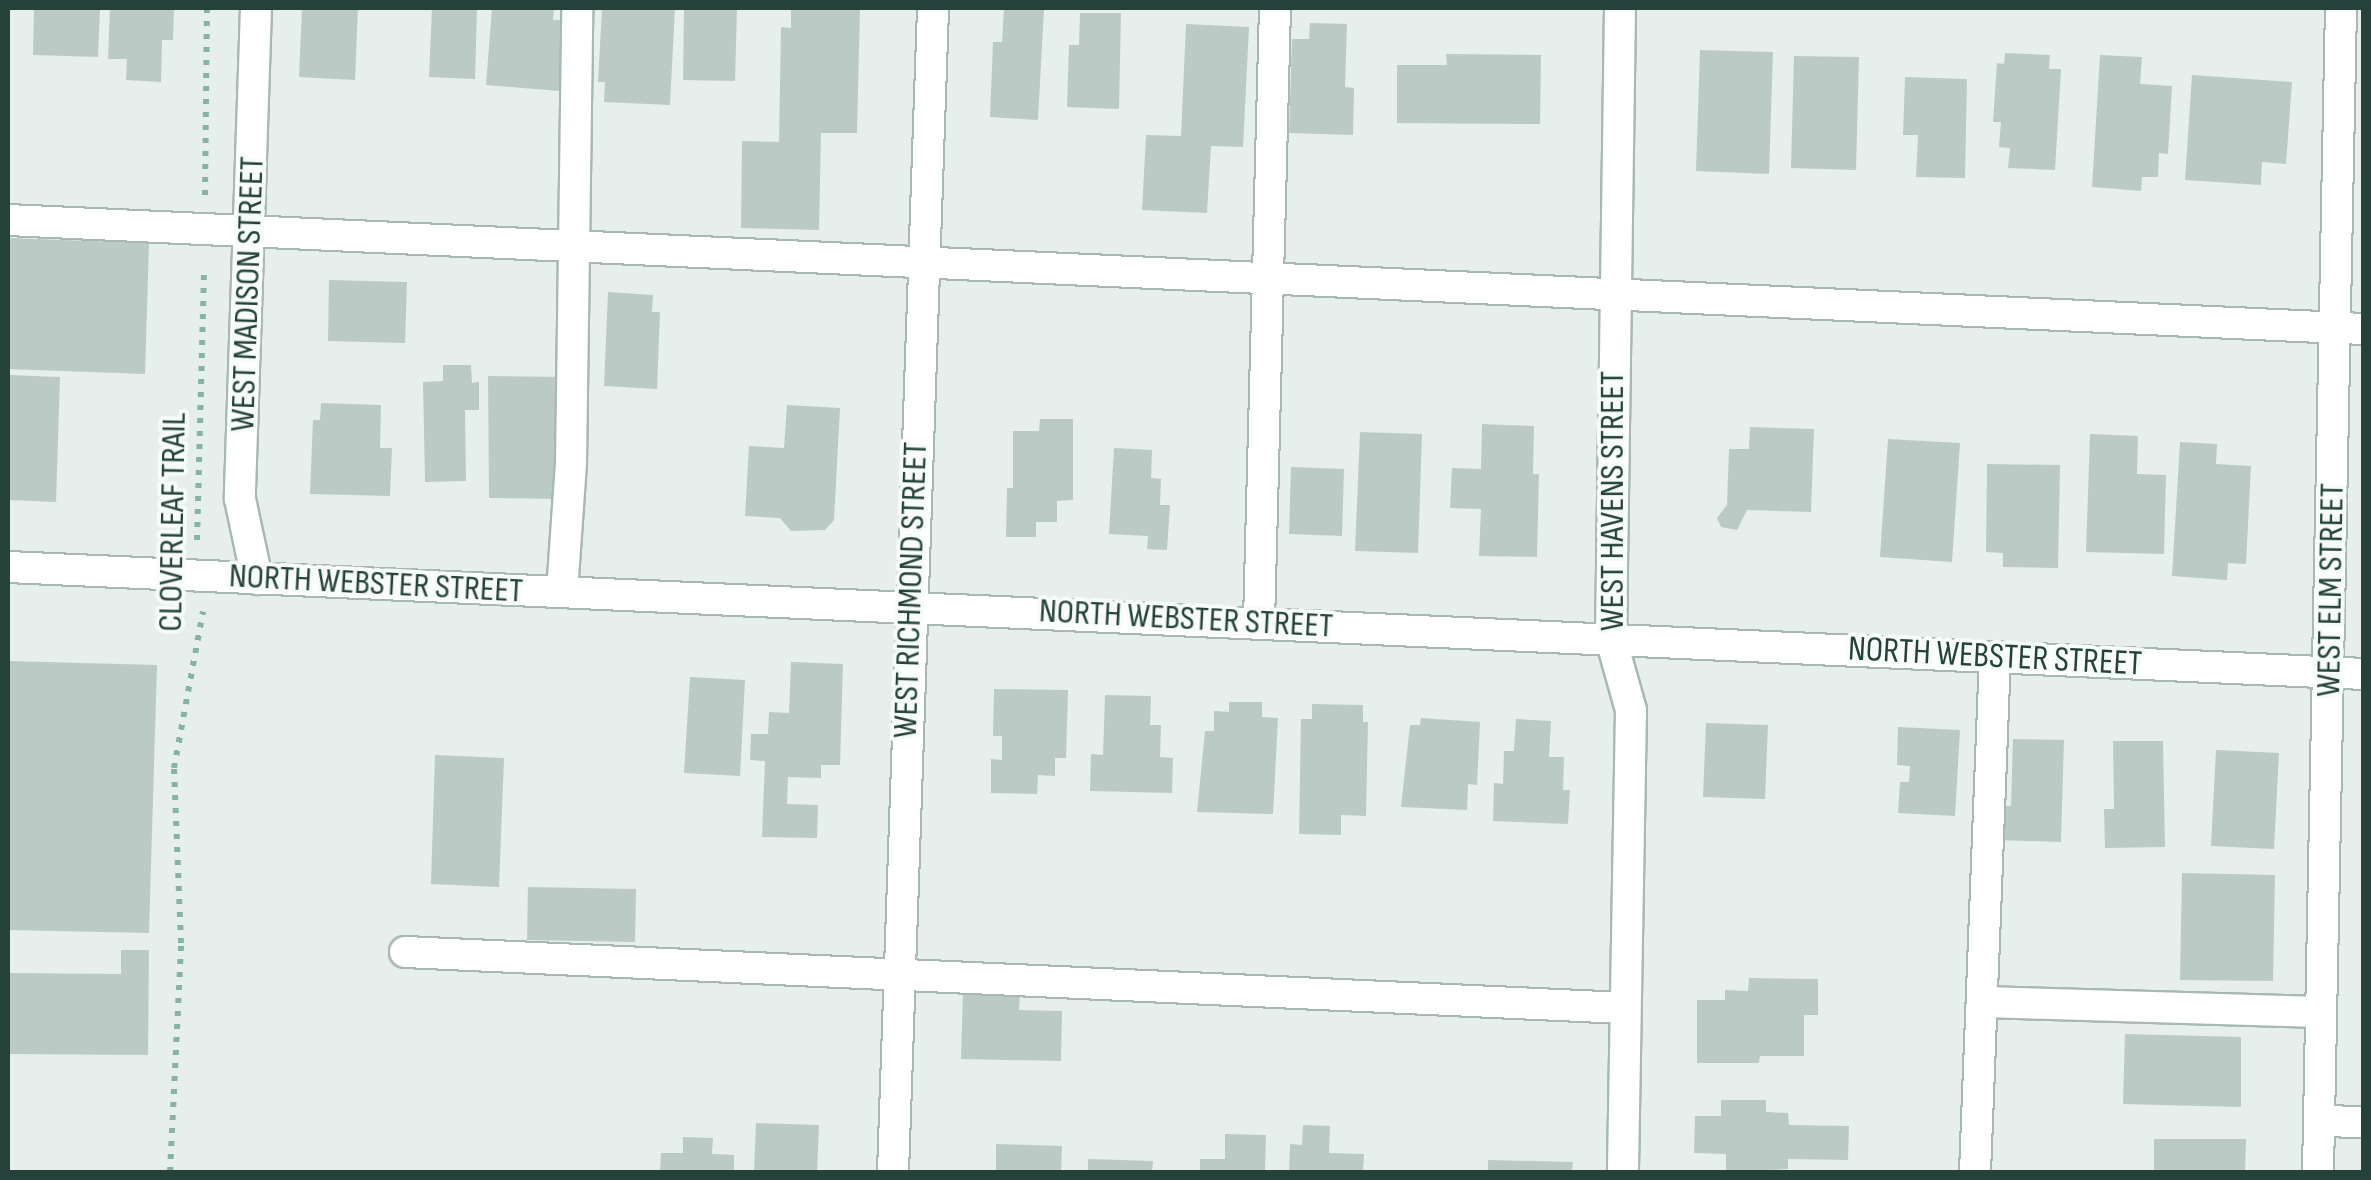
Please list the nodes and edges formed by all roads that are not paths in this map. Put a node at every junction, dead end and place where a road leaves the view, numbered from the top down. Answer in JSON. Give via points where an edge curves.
{"nodes":[{"id":1,"x":256,"y":8,"type":"edge"},
{"id":2,"x":577,"y":8,"type":"edge"},
{"id":3,"x":934,"y":8,"type":"edge"},
{"id":4,"x":1275,"y":8,"type":"edge"},
{"id":5,"x":1620,"y":8,"type":"edge"},
{"id":6,"x":2341,"y":8,"type":"edge"},
{"id":7,"x":8,"y":220,"type":"edge"},
{"id":8,"x":252,"y":232,"type":"junction"},
{"id":9,"x":574,"y":246,"type":"junction"},
{"id":10,"x":922,"y":262,"type":"junction"},
{"id":11,"x":1270,"y":277,"type":"junction"},
{"id":12,"x":1614,"y":294,"type":"junction"},
{"id":13,"x":2350,"y":328,"type":"edge"},
{"id":14,"x":8,"y":568,"type":"edge"},
{"id":15,"x":257,"y":579,"type":"junction"},
{"id":16,"x":562,"y":592,"type":"junction"},
{"id":17,"x":910,"y":607,"type":"junction"},
{"id":18,"x":1258,"y":622,"type":"junction"},
{"id":19,"x":1611,"y":640,"type":"junction"},
{"id":20,"x":1995,"y":657,"type":"junction"},
{"id":21,"x":2329,"y":673,"type":"junction"},
{"id":22,"x":2364,"y":674,"type":"edge"},
{"id":23,"x":406,"y":952,"type":"dead end"},
{"id":24,"x":898,"y":975,"type":"junction"},
{"id":25,"x":1982,"y":1002,"type":"junction"},
{"id":26,"x":1626,"y":1008,"type":"junction"},
{"id":27,"x":2321,"y":1012,"type":"junction"},
{"id":28,"x":2319,"y":1121,"type":"junction"},
{"id":29,"x":2364,"y":1122,"type":"edge"},
{"id":30,"x":893,"y":1172,"type":"edge"},
{"id":31,"x":1623,"y":1172,"type":"edge"},
{"id":32,"x":1975,"y":1172,"type":"edge"},
{"id":33,"x":2318,"y":1172,"type":"edge"}],
"edges":[{"from":1,"to":8,"type":"street","name":"WEST MADISON STREET"},
{"from":2,"to":9,"type":"street"},
{"from":3,"to":10,"type":"street","name":"WEST RICHMOND STREET"},
{"from":4,"to":11,"type":"street"},
{"from":5,"to":12,"type":"street","name":"WEST HAVENS STREET"},
{"from":6,"to":13,"type":"street","name":"WEST ELM STREET"},
{"from":7,"to":8,"type":"street"},
{"from":8,"to":9,"type":"street"},
{"from":8,"to":15,"type":"street","name":"WEST MADISON STREET","via":[[240,499]]},
{"from":9,"to":10,"type":"street"},
{"from":9,"to":16,"type":"street"},
{"from":10,"to":11,"type":"street"},
{"from":10,"to":17,"type":"street","name":"WEST RICHMOND STREET"},
{"from":11,"to":12,"type":"street"},
{"from":11,"to":18,"type":"street"},
{"from":12,"to":13,"type":"street"},
{"from":12,"to":19,"type":"street","name":"WEST HAVENS STREET"},
{"from":13,"to":21,"type":"street","name":"WEST ELM STREET"},
{"from":14,"to":15,"type":"street","name":"NORTH WEBSTER STREET"},
{"from":15,"to":16,"type":"street","name":"NORTH WEBSTER STREET"},
{"from":16,"to":17,"type":"street","name":"NORTH WEBSTER STREET"},
{"from":17,"to":18,"type":"street","name":"NORTH WEBSTER STREET"},
{"from":17,"to":24,"type":"street","name":"WEST RICHMOND STREET"},
{"from":18,"to":19,"type":"street","name":"NORTH WEBSTER STREET"},
{"from":19,"to":20,"type":"street","name":"NORTH WEBSTER STREET"},
{"from":19,"to":26,"type":"street","name":"WEST HAVENS STREET","via":[[1631,710]]},
{"from":20,"to":21,"type":"street","name":"NORTH WEBSTER STREET"},
{"from":20,"to":25,"type":"street"},
{"from":21,"to":22,"type":"street","name":"NORTH WEBSTER STREET"},
{"from":21,"to":27,"type":"street","name":"WEST ELM STREET"},
{"from":23,"to":24,"type":"street"},
{"from":24,"to":26,"type":"street"},
{"from":24,"to":30,"type":"street","name":"WEST RICHMOND STREET"},
{"from":25,"to":27,"type":"street"},
{"from":25,"to":32,"type":"street"},
{"from":26,"to":31,"type":"street","name":"WEST HAVENS STREET"},
{"from":27,"to":28,"type":"street","name":"WEST ELM STREET"},
{"from":28,"to":29,"type":"street"},
{"from":28,"to":33,"type":"street","name":"WEST ELM STREET"}]}
